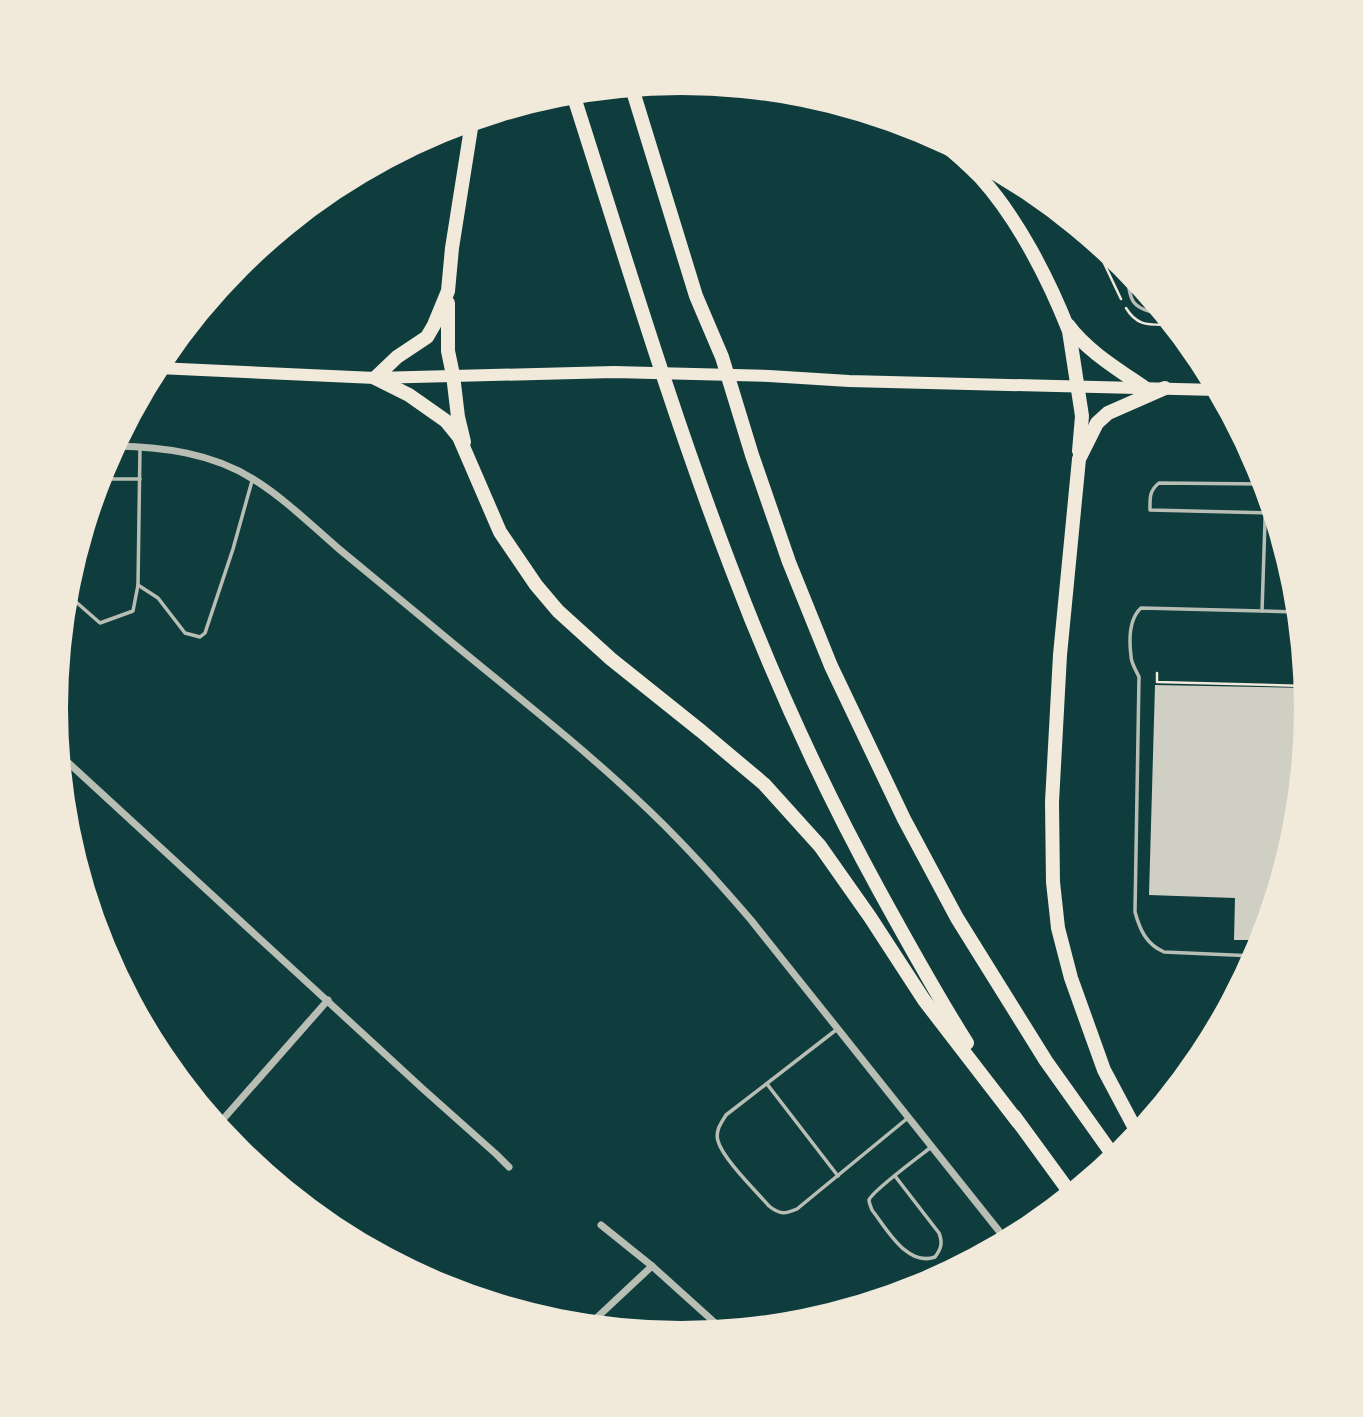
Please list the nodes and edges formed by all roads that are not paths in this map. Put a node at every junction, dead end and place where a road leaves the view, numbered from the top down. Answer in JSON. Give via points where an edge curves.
{"nodes":[{"id":1,"x":635,"y":97,"type":"edge"},
{"id":2,"x":576,"y":104,"type":"edge"},
{"id":3,"x":470,"y":133,"type":"edge"},
{"id":4,"x":966,"y":165,"type":"edge"},
{"id":5,"x":1130,"y":290,"type":"edge"},
{"id":6,"x":448,"y":291,"type":"junction"},
{"id":7,"x":1150,"y":312,"type":"edge"},
{"id":8,"x":1064,"y":319,"type":"junction"},
{"id":9,"x":172,"y":369,"type":"edge"},
{"id":10,"x":453,"y":375,"type":"junction"},
{"id":11,"x":375,"y":378,"type":"junction"},
{"id":12,"x":1078,"y":386,"type":"junction"},
{"id":13,"x":1145,"y":388,"type":"junction"},
{"id":14,"x":1165,"y":388,"type":"junction"},
{"id":15,"x":1205,"y":390,"type":"edge"},
{"id":16,"x":127,"y":446,"type":"edge"},
{"id":17,"x":140,"y":447,"type":"junction"},
{"id":18,"x":467,"y":454,"type":"junction"},
{"id":19,"x":1079,"y":459,"type":"junction"},
{"id":20,"x":113,"y":479,"type":"edge"},
{"id":21,"x":140,"y":479,"type":"junction"},
{"id":22,"x":253,"y":479,"type":"junction"},
{"id":23,"x":1252,"y":484,"type":"edge"},
{"id":24,"x":1263,"y":513,"type":"edge"},
{"id":25,"x":1265,"y":520,"type":"edge"},
{"id":26,"x":138,"y":585,"type":"junction"},
{"id":27,"x":77,"y":603,"type":"edge"},
{"id":28,"x":1262,"y":611,"type":"junction"},
{"id":29,"x":1287,"y":612,"type":"edge"},
{"id":30,"x":71,"y":765,"type":"edge"},
{"id":31,"x":1243,"y":955,"type":"edge"},
{"id":32,"x":328,"y":1000,"type":"junction"},
{"id":33,"x":838,"y":1028,"type":"junction"},
{"id":34,"x":767,"y":1084,"type":"junction"},
{"id":35,"x":909,"y":1117,"type":"junction"},
{"id":36,"x":224,"y":1118,"type":"edge"},
{"id":37,"x":1018,"y":1122,"type":"junction"},
{"id":38,"x":1133,"y":1124,"type":"edge"},
{"id":39,"x":932,"y":1147,"type":"junction"},
{"id":40,"x":1108,"y":1149,"type":"edge"},
{"id":41,"x":509,"y":1167,"type":"dead end"},
{"id":42,"x":838,"y":1176,"type":"junction"},
{"id":43,"x":895,"y":1176,"type":"junction"},
{"id":44,"x":1066,"y":1187,"type":"edge"},
{"id":45,"x":601,"y":1225,"type":"dead end"},
{"id":46,"x":1000,"y":1232,"type":"edge"},
{"id":47,"x":652,"y":1266,"type":"junction"},
{"id":48,"x":598,"y":1316,"type":"edge"},
{"id":49,"x":712,"y":1320,"type":"edge"}],
"edges":[{"from":1,"to":40,"type":"highway","via":[[696,296],[722,357],[789,562],[831,666],[957,918],[1046,1061]]},
{"from":2,"to":37,"type":"highway","via":[[690,453],[777,683],[853,843],[906,941]]},
{"from":3,"to":6,"type":"highway"},
{"from":4,"to":8,"type":"highway","via":[[1019,230]]},
{"from":5,"to":7,"type":"lane","via":[[1138,307]]},
{"from":6,"to":10,"type":"highway","via":[[447,351]]},
{"from":6,"to":11,"type":"highway","via":[[427,337]]},
{"from":8,"to":12,"type":"highway"},
{"from":8,"to":13,"type":"highway","via":[[1086,343]]},
{"from":9,"to":11,"type":"main road"},
{"from":10,"to":11,"type":"main road"},
{"from":10,"to":12,"type":"main road","via":[[614,372]]},
{"from":10,"to":18,"type":"highway"},
{"from":11,"to":18,"type":"highway","via":[[446,421]]},
{"from":12,"to":13,"type":"main road"},
{"from":12,"to":19,"type":"highway","via":[[1082,416]]},
{"from":13,"to":14,"type":"main road"},
{"from":14,"to":15,"type":"main road"},
{"from":14,"to":19,"type":"highway","via":[[1108,413],[1097,423]]},
{"from":16,"to":17,"type":"street"},
{"from":17,"to":21,"type":"lane"},
{"from":17,"to":22,"type":"street","via":[[205,458]]},
{"from":18,"to":37,"type":"highway","via":[[500,532],[536,585],[583,635],[764,784],[792,814],[846,880],[924,1000]]},
{"from":19,"to":38,"type":"highway","via":[[1060,655],[1053,882],[1058,928],[1071,978],[1104,1070]]},
{"from":20,"to":21,"type":"lane"},
{"from":21,"to":26,"type":"lane"},
{"from":22,"to":26,"type":"lane","via":[[205,633],[200,637],[185,633],[158,598]]},
{"from":22,"to":33,"type":"street","via":[[636,799],[707,869]]},
{"from":23,"to":24,"type":"lane","via":[[1159,483],[1150,493],[1150,510]]},
{"from":25,"to":28,"type":"lane"},
{"from":26,"to":27,"type":"lane","via":[[133,611],[100,623]]},
{"from":28,"to":29,"type":"lane"},
{"from":28,"to":31,"type":"lane","via":[[1141,608],[1131,622],[1131,658],[1139,677],[1135,912],[1139,927],[1147,940],[1164,952]]},
{"from":30,"to":32,"type":"street"},
{"from":32,"to":36,"type":"street"},
{"from":32,"to":41,"type":"street"},
{"from":33,"to":34,"type":"lane"},
{"from":33,"to":35,"type":"street"},
{"from":34,"to":42,"type":"lane"},
{"from":34,"to":42,"type":"lane","via":[[726,1115],[719,1127],[718,1140],[728,1158],[776,1213],[797,1209]]},
{"from":35,"to":39,"type":"street"},
{"from":35,"to":42,"type":"lane"},
{"from":37,"to":44,"type":"highway"},
{"from":39,"to":43,"type":"lane"},
{"from":39,"to":46,"type":"street"},
{"from":43,"to":43,"type":"lane","via":[[939,1233],[941,1247],[935,1257],[922,1259],[907,1253],[872,1210],[869,1198]]},
{"from":45,"to":47,"type":"street"},
{"from":47,"to":48,"type":"street"},
{"from":47,"to":49,"type":"street"}]}
